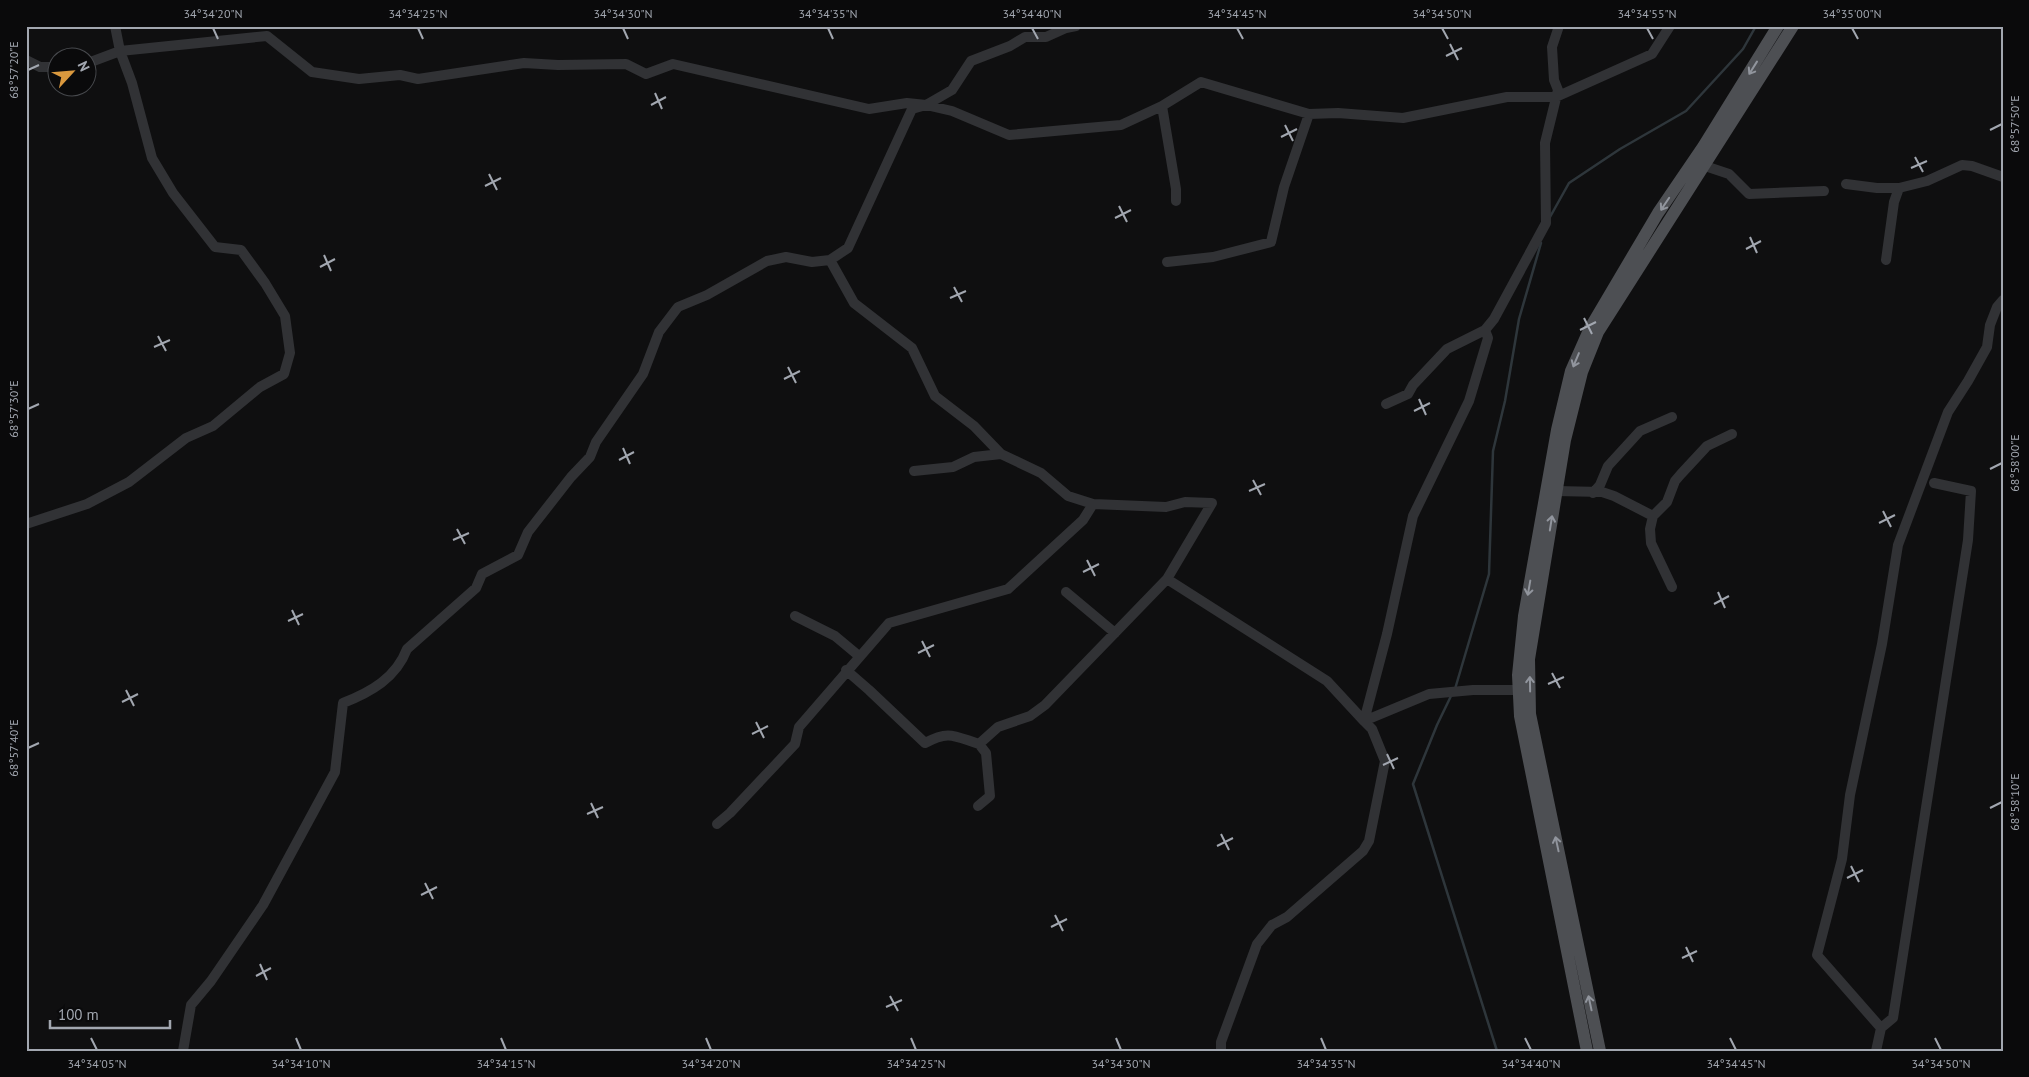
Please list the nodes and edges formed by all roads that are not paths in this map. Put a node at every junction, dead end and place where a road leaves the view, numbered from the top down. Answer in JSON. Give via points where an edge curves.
{"nodes":[{"id":1,"x":115,"y":26,"type":"edge"},
{"id":2,"x":1076,"y":26,"type":"edge"},
{"id":3,"x":1559,"y":26,"type":"edge"},
{"id":4,"x":1670,"y":26,"type":"edge"},
{"id":5,"x":1778,"y":26,"type":"edge"},
{"id":6,"x":1793,"y":26,"type":"edge"},
{"id":7,"x":120,"y":51,"type":"junction"},
{"id":8,"x":98,"y":59,"type":"edge"},
{"id":9,"x":26,"y":60,"type":"edge"},
{"id":10,"x":48,"y":67,"type":"edge"},
{"id":11,"x":1556,"y":97,"type":"junction"},
{"id":12,"x":926,"y":105,"type":"junction"},
{"id":13,"x":1162,"y":106,"type":"junction"},
{"id":14,"x":1309,"y":114,"type":"junction"},
{"id":15,"x":1705,"y":166,"type":"junction"},
{"id":16,"x":2003,"y":177,"type":"edge"},
{"id":17,"x":1846,"y":184,"type":"dead end"},
{"id":18,"x":1899,"y":188,"type":"junction"},
{"id":19,"x":1824,"y":191,"type":"dead end"},
{"id":20,"x":1176,"y":202,"type":"dead end"},
{"id":21,"x":830,"y":260,"type":"junction"},
{"id":22,"x":1886,"y":260,"type":"dead end"},
{"id":23,"x":1167,"y":262,"type":"dead end"},
{"id":24,"x":2003,"y":300,"type":"edge"},
{"id":25,"x":1485,"y":330,"type":"junction"},
{"id":26,"x":1386,"y":404,"type":"dead end"},
{"id":27,"x":1672,"y":417,"type":"dead end"},
{"id":28,"x":1732,"y":434,"type":"dead end"},
{"id":29,"x":1001,"y":454,"type":"junction"},
{"id":30,"x":914,"y":471,"type":"dead end"},
{"id":31,"x":1934,"y":483,"type":"dead end"},
{"id":32,"x":1556,"y":491,"type":"junction"},
{"id":33,"x":1593,"y":493,"type":"junction"},
{"id":34,"x":1093,"y":504,"type":"junction"},
{"id":35,"x":1653,"y":516,"type":"junction"},
{"id":36,"x":26,"y":524,"type":"edge"},
{"id":37,"x":1168,"y":579,"type":"junction"},
{"id":38,"x":1672,"y":587,"type":"dead end"},
{"id":39,"x":1066,"y":592,"type":"dead end"},
{"id":40,"x":795,"y":616,"type":"dead end"},
{"id":41,"x":1115,"y":633,"type":"junction"},
{"id":42,"x":859,"y":656,"type":"junction"},
{"id":43,"x":846,"y":670,"type":"junction"},
{"id":44,"x":1519,"y":690,"type":"junction"},
{"id":45,"x":1364,"y":721,"type":"junction"},
{"id":46,"x":979,"y":744,"type":"junction"},
{"id":47,"x":978,"y":806,"type":"dead end"},
{"id":48,"x":717,"y":824,"type":"dead end"},
{"id":49,"x":1881,"y":1028,"type":"junction"},
{"id":50,"x":183,"y":1051,"type":"edge"},
{"id":51,"x":1221,"y":1051,"type":"edge"},
{"id":52,"x":1587,"y":1051,"type":"edge"},
{"id":53,"x":1600,"y":1051,"type":"edge"},
{"id":54,"x":1876,"y":1051,"type":"edge"}],
"edges":[{"from":1,"to":7,"type":"street"},
{"from":2,"to":12,"type":"street","via":[[1046,36],[1025,37],[971,61],[952,90]]},
{"from":3,"to":11,"type":"street","via":[[1552,47],[1554,80],[1558,90]]},
{"from":4,"to":11,"type":"street","via":[[1652,54]]},
{"from":5,"to":44,"type":"main road","one_way":true,"via":[[1658,214],[1590,328],[1571,371],[1557,430],[1524,616]]},
{"from":6,"to":15,"type":"main road"},
{"from":7,"to":8,"type":"street"},
{"from":7,"to":12,"type":"street","via":[[267,36],[312,72],[359,79],[400,75],[418,79],[524,63],[626,64],[646,74],[673,64],[868,109],[907,103]]},
{"from":7,"to":36,"type":"street","via":[[152,158],[173,193],[215,247],[241,250],[265,282],[285,316],[290,353],[284,374],[260,387],[213,426],[186,438],[130,482],[87,504]]},
{"from":9,"to":10,"type":"street"},
{"from":11,"to":14,"type":"street","via":[[1507,97],[1403,118]]},
{"from":11,"to":25,"type":"street","via":[[1545,143],[1546,223]]},
{"from":12,"to":13,"type":"street","via":[[952,111],[1009,135],[1121,125]]},
{"from":12,"to":21,"type":"street","via":[[912,109],[848,248]]},
{"from":13,"to":14,"type":"street","via":[[1201,82]]},
{"from":13,"to":20,"type":"street"},
{"from":14,"to":23,"type":"street","via":[[1284,187],[1271,242],[1213,257]]},
{"from":15,"to":19,"type":"street","via":[[1730,174],[1749,194]]},
{"from":15,"to":32,"type":"main road","via":[[1598,332],[1582,372]]},
{"from":16,"to":18,"type":"street","via":[[1962,165],[1927,181]]},
{"from":17,"to":18,"type":"street"},
{"from":18,"to":22,"type":"street"},
{"from":21,"to":29,"type":"street","via":[[854,303],[912,348],[935,396],[974,426]]},
{"from":21,"to":50,"type":"street","via":[[812,262],[786,257],[767,261],[707,295],[678,307],[659,332],[643,374],[596,442],[590,457],[528,532],[518,555],[482,574],[476,588],[407,649],[394,673],[367,692],[343,703],[335,772],[263,905],[191,1005]]},
{"from":24,"to":49,"type":"street","via":[[1990,325],[1987,346],[1948,412],[1898,545],[1882,644],[1850,794],[1842,859],[1817,955]]},
{"from":25,"to":26,"type":"street","via":[[1447,349],[1408,394]]},
{"from":25,"to":45,"type":"street","via":[[1488,338],[1469,401],[1413,516]]},
{"from":27,"to":33,"type":"street","via":[[1640,431],[1608,466]]},
{"from":28,"to":35,"type":"street","via":[[1707,446],[1681,474],[1668,502]]},
{"from":29,"to":30,"type":"street","via":[[974,456],[953,467]]},
{"from":29,"to":34,"type":"street","via":[[1041,473],[1068,496]]},
{"from":31,"to":49,"type":"street","via":[[1971,491],[1968,540],[1894,1018]]},
{"from":32,"to":33,"type":"street"},
{"from":53,"to":32,"type":"main road","one_way":true,"via":[[1530,714],[1529,659]]},
{"from":33,"to":35,"type":"street","via":[[1614,496]]},
{"from":34,"to":37,"type":"street","via":[[1166,507],[1185,502],[1212,503]]},
{"from":34,"to":42,"type":"street","via":[[1083,520],[1008,589],[888,623]]},
{"from":35,"to":38,"type":"street","via":[[1651,543]]},
{"from":37,"to":41,"type":"street"},
{"from":37,"to":45,"type":"street","via":[[1327,681]]},
{"from":39,"to":41,"type":"street"},
{"from":40,"to":42,"type":"street","via":[[835,636]]},
{"from":41,"to":46,"type":"street","via":[[1045,705],[1030,716],[998,727]]},
{"from":42,"to":43,"type":"street"},
{"from":43,"to":46,"type":"street","via":[[925,743],[948,734]]},
{"from":43,"to":48,"type":"street","via":[[799,727],[795,744]]},
{"from":44,"to":45,"type":"street","via":[[1429,694]]},
{"from":44,"to":52,"type":"main road","via":[[1520,716]]},
{"from":45,"to":51,"type":"street","via":[[1372,730],[1385,761],[1369,841],[1363,852],[1287,917],[1272,924],[1257,944]]},
{"from":46,"to":47,"type":"street","via":[[986,753],[990,796]]},
{"from":49,"to":54,"type":"street"}]}
